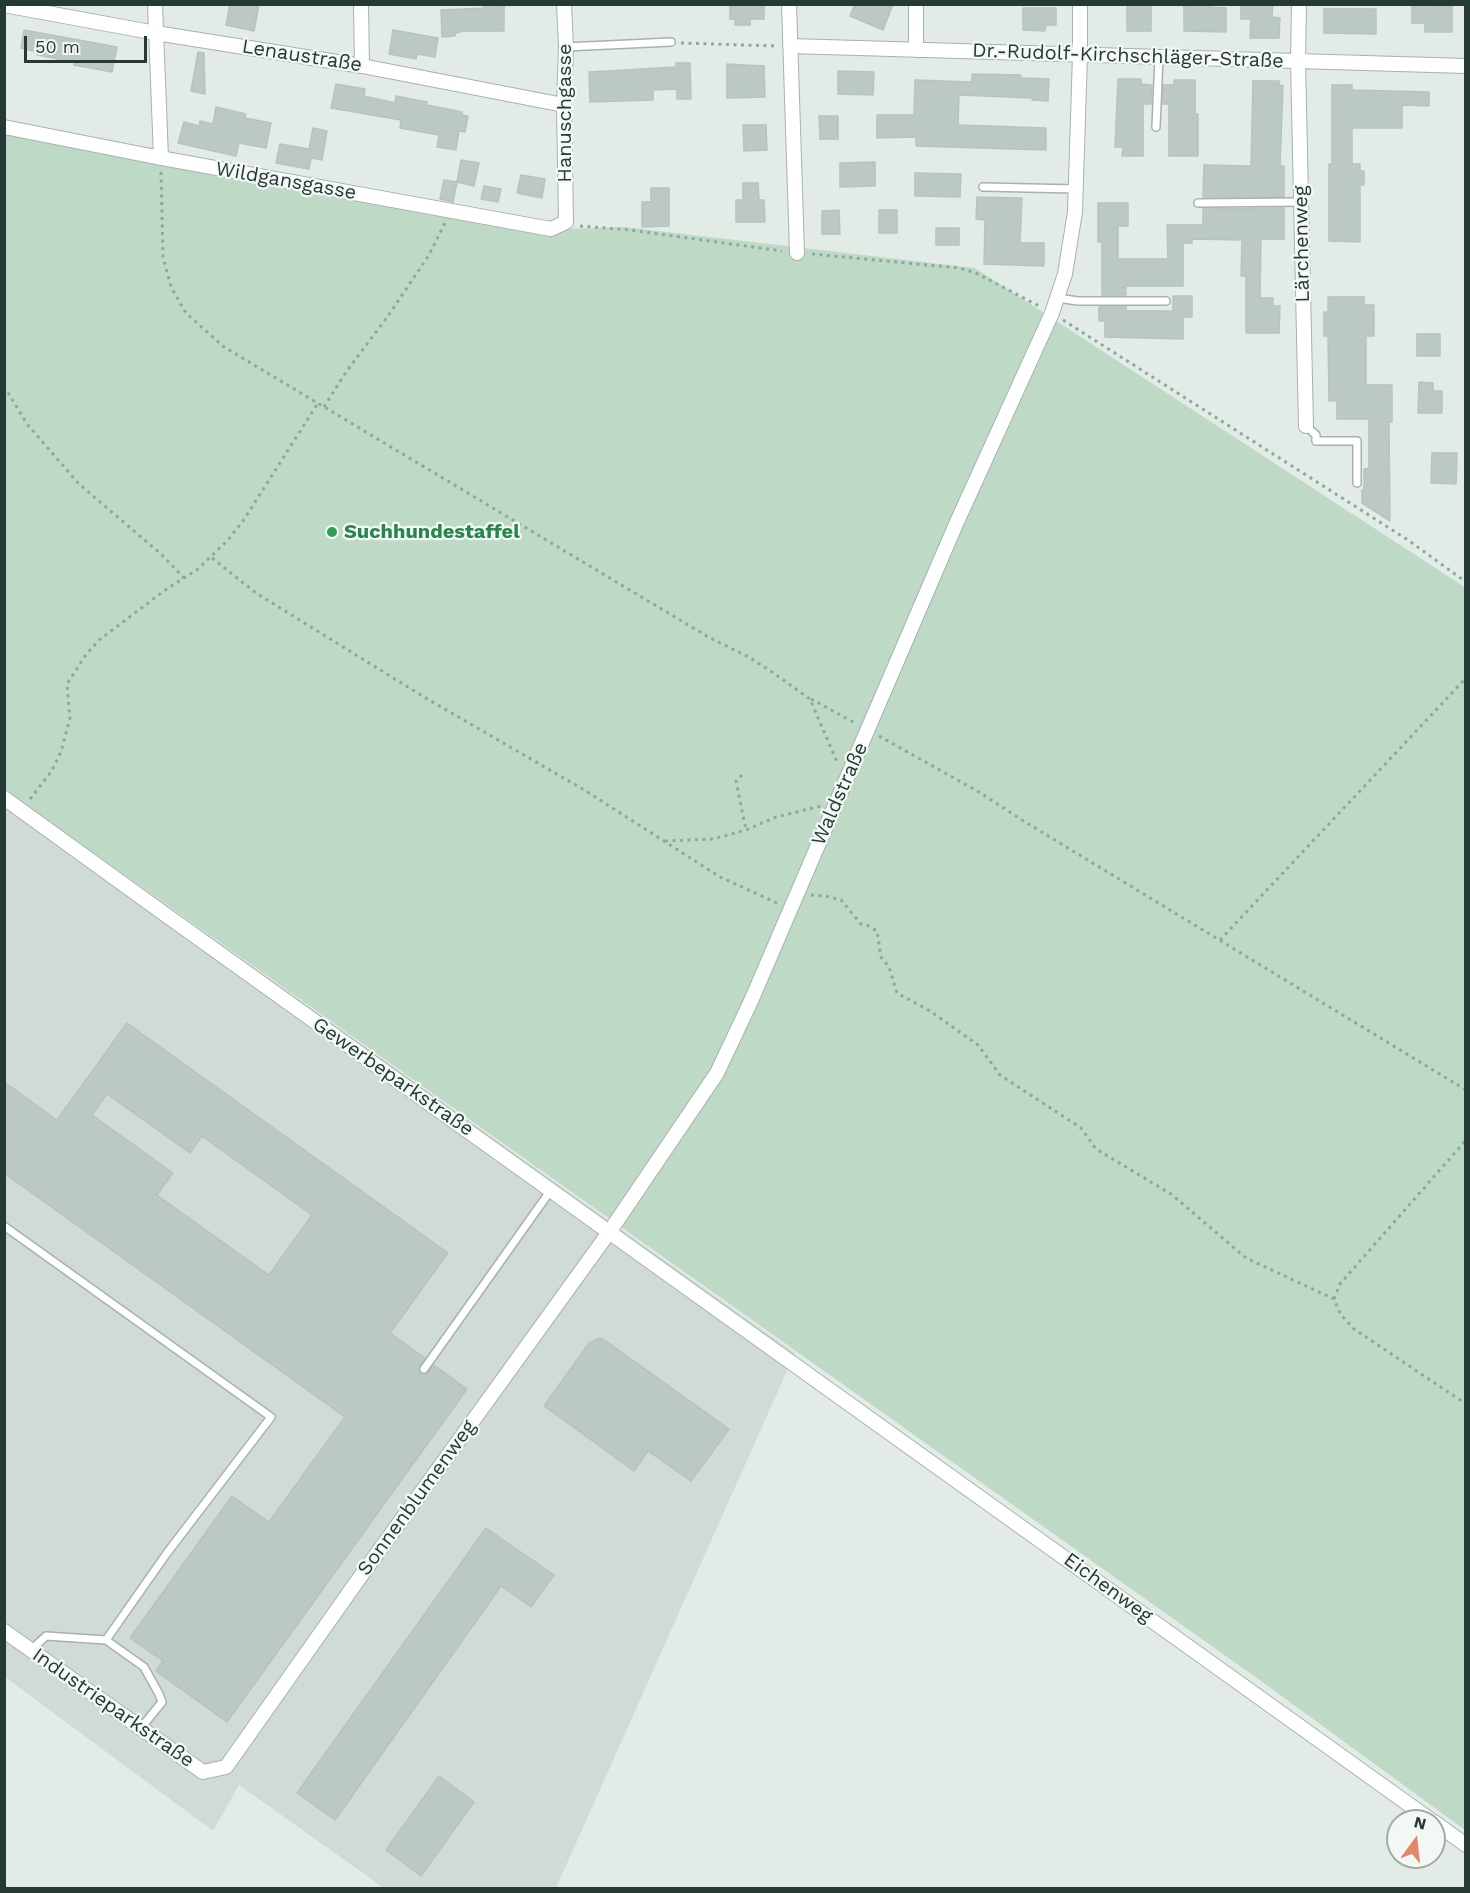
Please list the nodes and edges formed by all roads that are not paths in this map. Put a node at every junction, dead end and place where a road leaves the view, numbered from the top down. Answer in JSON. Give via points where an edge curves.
{"nodes":[{"id":1,"x":155,"y":4,"type":"edge"},
{"id":2,"x":361,"y":4,"type":"edge"},
{"id":3,"x":564,"y":4,"type":"edge"},
{"id":4,"x":789,"y":4,"type":"edge"},
{"id":5,"x":916,"y":4,"type":"edge"},
{"id":6,"x":1080,"y":4,"type":"edge"},
{"id":7,"x":1299,"y":4,"type":"edge"},
{"id":8,"x":4,"y":5,"type":"edge"},
{"id":9,"x":156,"y":33,"type":"junction"},
{"id":10,"x":671,"y":42,"type":"road end"},
{"id":11,"x":790,"y":46,"type":"junction"},
{"id":12,"x":566,"y":47,"type":"junction"},
{"id":13,"x":916,"y":50,"type":"junction"},
{"id":14,"x":1080,"y":55,"type":"junction"},
{"id":15,"x":1159,"y":57,"type":"junction"},
{"id":16,"x":1298,"y":61,"type":"junction"},
{"id":17,"x":362,"y":66,"type":"junction"},
{"id":18,"x":1466,"y":66,"type":"edge"},
{"id":19,"x":564,"y":105,"type":"junction"},
{"id":20,"x":4,"y":127,"type":"edge"},
{"id":21,"x":1156,"y":127,"type":"dead end"},
{"id":22,"x":160,"y":158,"type":"junction"},
{"id":23,"x":983,"y":187,"type":"dead end"},
{"id":24,"x":1076,"y":189,"type":"junction"},
{"id":25,"x":1301,"y":202,"type":"junction"},
{"id":26,"x":1198,"y":203,"type":"dead end"},
{"id":27,"x":566,"y":222,"type":"joint"},
{"id":28,"x":797,"y":253,"type":"road end"},
{"id":29,"x":1057,"y":298,"type":"junction"},
{"id":30,"x":1166,"y":301,"type":"dead end"},
{"id":31,"x":1306,"y":426,"type":"joint"},
{"id":32,"x":1357,"y":483,"type":"dead end"},
{"id":33,"x":4,"y":798,"type":"edge"},
{"id":34,"x":551,"y":1190,"type":"junction"},
{"id":35,"x":4,"y":1226,"type":"edge"},
{"id":36,"x":609,"y":1231,"type":"junction"},
{"id":37,"x":783,"y":1356,"type":"joint"},
{"id":38,"x":424,"y":1370,"type":"dead end"},
{"id":39,"x":4,"y":1631,"type":"edge"},
{"id":40,"x":106,"y":1640,"type":"junction"},
{"id":41,"x":31,"y":1650,"type":"junction"},
{"id":42,"x":141,"y":1728,"type":"junction"},
{"id":43,"x":226,"y":1767,"type":"joint"},
{"id":44,"x":1415,"y":1809,"type":"edge"},
{"id":45,"x":1446,"y":1831,"type":"edge"},
{"id":46,"x":1466,"y":1845,"type":"edge"}],
"edges":[{"from":1,"to":9,"type":"street"},
{"from":2,"to":17,"type":"street"},
{"from":3,"to":12,"type":"street","name":"Hanuschgasse"},
{"from":4,"to":11,"type":"street"},
{"from":5,"to":13,"type":"street"},
{"from":6,"to":14,"type":"street","name":"Waldstraße"},
{"from":7,"to":16,"type":"street","name":"Lärchenweg"},
{"from":8,"to":9,"type":"street","name":"Lenaustraße"},
{"from":9,"to":17,"type":"street","name":"Lenaustraße"},
{"from":9,"to":22,"type":"street"},
{"from":10,"to":12,"type":"lane"},
{"from":11,"to":13,"type":"street","name":"Dr.-Rudolf-Kirchschläger-Straße"},
{"from":11,"to":28,"type":"street"},
{"from":12,"to":19,"type":"street","name":"Hanuschgasse"},
{"from":13,"to":14,"type":"street","name":"Dr.-Rudolf-Kirchschläger-Straße"},
{"from":14,"to":15,"type":"street","name":"Dr.-Rudolf-Kirchschläger-Straße"},
{"from":14,"to":24,"type":"street","name":"Waldstraße"},
{"from":15,"to":16,"type":"street","name":"Dr.-Rudolf-Kirchschläger-Straße"},
{"from":15,"to":21,"type":"lane"},
{"from":16,"to":18,"type":"street","name":"Dr.-Rudolf-Kirchschläger-Straße"},
{"from":16,"to":25,"type":"street","name":"Lärchenweg"},
{"from":17,"to":19,"type":"street","name":"Lenaustraße"},
{"from":19,"to":27,"type":"street","name":"Hanuschgasse"},
{"from":20,"to":22,"type":"street","name":"Wildgansgasse"},
{"from":22,"to":27,"type":"street","name":"Wildgansgasse","via":[[551,229]]},
{"from":23,"to":24,"type":"lane"},
{"from":24,"to":29,"type":"street","name":"Waldstraße","via":[[1071,245]]},
{"from":25,"to":26,"type":"lane"},
{"from":25,"to":31,"type":"street","name":"Lärchenweg"},
{"from":29,"to":30,"type":"lane"},
{"from":29,"to":36,"type":"street","name":"Waldstraße","via":[[717,1073]]},
{"from":31,"to":32,"type":"lane","via":[[1316,435],[1316,441],[1357,441]]},
{"from":33,"to":34,"type":"street","name":"Gewerbeparkstraße"},
{"from":34,"to":36,"type":"street","name":"Gewerbeparkstraße"},
{"from":34,"to":38,"type":"lane"},
{"from":35,"to":40,"type":"lane","via":[[271,1418]]},
{"from":36,"to":37,"type":"street","name":"Gewerbeparkstraße"},
{"from":36,"to":43,"type":"street","name":"Sonnenblumenweg"},
{"from":37,"to":44,"type":"street","name":"Eichenweg"},
{"from":39,"to":41,"type":"street","name":"Industrieparkstraße"},
{"from":40,"to":41,"type":"lane","via":[[46,1636]]},
{"from":40,"to":42,"type":"lane","via":[[144,1667],[159,1694],[162,1702]]},
{"from":41,"to":42,"type":"street","name":"Industrieparkstraße"},
{"from":42,"to":43,"type":"street","name":"Industrieparkstraße","via":[[203,1772]]},
{"from":45,"to":46,"type":"street","name":"Eichenweg"}]}
